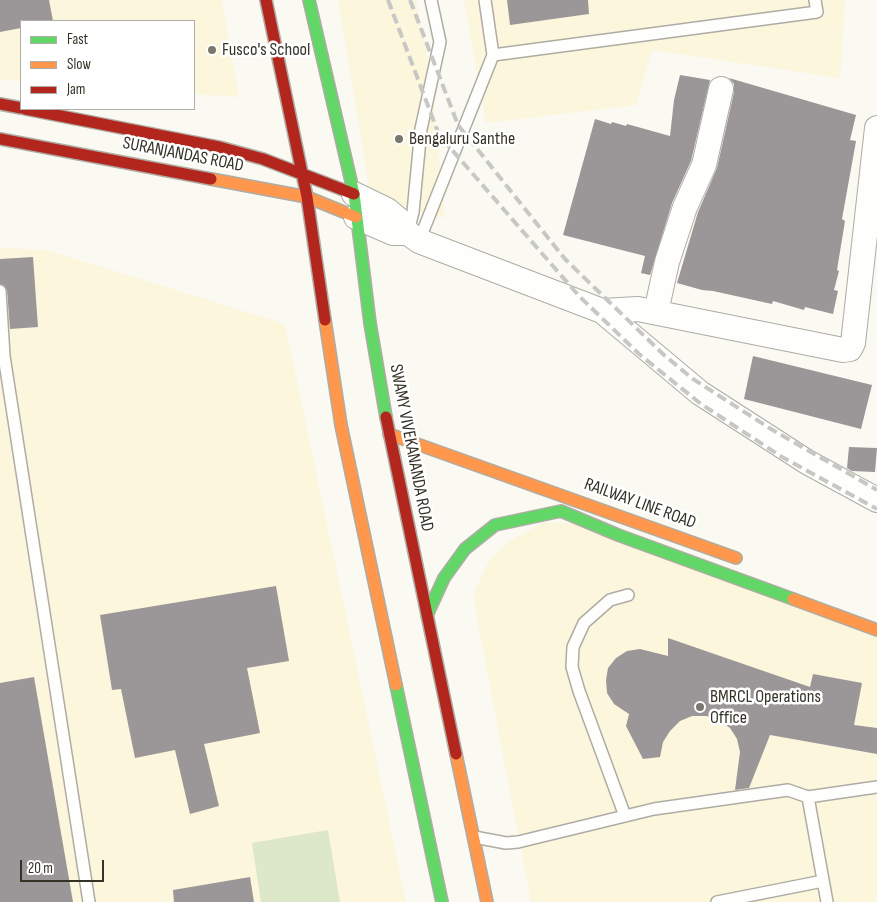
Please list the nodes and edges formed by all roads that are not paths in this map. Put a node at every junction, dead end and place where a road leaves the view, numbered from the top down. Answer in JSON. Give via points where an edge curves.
{"nodes":[{"id":1,"x":266,"y":0,"type":"edge"},
{"id":2,"x":309,"y":0,"type":"edge"},
{"id":3,"x":431,"y":0,"type":"edge"},
{"id":4,"x":485,"y":0,"type":"edge"},
{"id":5,"x":815,"y":0,"type":"edge"},
{"id":6,"x":493,"y":55,"type":"junction"},
{"id":7,"x":722,"y":89,"type":"dead end"},
{"id":8,"x":0,"y":104,"type":"edge"},
{"id":9,"x":20,"y":107,"type":"edge"},
{"id":10,"x":33,"y":110,"type":"edge"},
{"id":11,"x":877,"y":128,"type":"edge"},
{"id":12,"x":0,"y":139,"type":"edge"},
{"id":13,"x":302,"y":174,"type":"junction"},
{"id":14,"x":306,"y":197,"type":"junction"},
{"id":15,"x":355,"y":205,"type":"junction"},
{"id":16,"x":413,"y":237,"type":"junction"},
{"id":17,"x":0,"y":291,"type":"edge"},
{"id":18,"x":602,"y":311,"type":"junction"},
{"id":19,"x":656,"y":312,"type":"junction"},
{"id":20,"x":389,"y":434,"type":"junction"},
{"id":21,"x":877,"y":500,"type":"edge"},
{"id":22,"x":748,"y":563,"type":"dead end"},
{"id":23,"x":628,"y":595,"type":"dead end"},
{"id":24,"x":427,"y":615,"type":"junction"},
{"id":25,"x":877,"y":630,"type":"edge"},
{"id":26,"x":877,"y":787,"type":"edge"},
{"id":27,"x":808,"y":797,"type":"junction"},
{"id":28,"x":625,"y":816,"type":"junction"},
{"id":29,"x":472,"y":837,"type":"junction"},
{"id":30,"x":823,"y":881,"type":"junction"},
{"id":31,"x":89,"y":902,"type":"edge"},
{"id":32,"x":442,"y":902,"type":"edge"},
{"id":33,"x":487,"y":902,"type":"edge"},
{"id":34,"x":717,"y":902,"type":"edge"},
{"id":35,"x":827,"y":902,"type":"edge"}],
"edges":[{"from":1,"to":13,"type":"main road"},
{"from":2,"to":15,"type":"main road","name":"SWAMY VIVEKANANDA ROAD"},
{"from":3,"to":16,"type":"lane","via":[[440,42],[421,129],[412,212]]},
{"from":4,"to":6,"type":"lane"},
{"from":5,"to":6,"type":"lane","via":[[817,12]]},
{"from":6,"to":16,"type":"lane"},
{"from":7,"to":19,"type":"street","via":[[704,165],[685,207],[667,262]]},
{"from":8,"to":9,"type":"main road","name":"SURANJANDAS ROAD"},
{"from":10,"to":13,"type":"main road","name":"SURANJANDAS ROAD","via":[[219,147]]},
{"from":11,"to":19,"type":"street","via":[[850,349]]},
{"from":12,"to":14,"type":"main road","name":"SURANJANDAS ROAD"},
{"from":13,"to":14,"type":"main road"},
{"from":13,"to":15,"type":"main road","name":"SURANJANDAS ROAD"},
{"from":14,"to":15,"type":"main road","name":"SURANJANDAS ROAD"},
{"from":14,"to":32,"type":"main road","via":[[341,426]]},
{"from":15,"to":16,"type":"street","via":[[393,233]]},
{"from":15,"to":20,"type":"main road","name":"SWAMY VIVEKANANDA ROAD"},
{"from":16,"to":18,"type":"street"},
{"from":17,"to":31,"type":"lane","via":[[4,356]]},
{"from":18,"to":19,"type":"street","via":[[638,309]]},
{"from":18,"to":21,"type":"street","via":[[700,392],[806,462]]},
{"from":20,"to":22,"type":"main road","name":"RAILWAY LINE ROAD"},
{"from":20,"to":24,"type":"main road","name":"SWAMY VIVEKANANDA ROAD"},
{"from":23,"to":28,"type":"lane","via":[[610,600],[584,623],[574,647],[572,667]]},
{"from":24,"to":25,"type":"main road","via":[[444,578],[465,549],[488,531],[496,525],[561,511]]},
{"from":24,"to":29,"type":"main road","name":"SWAMY VIVEKANANDA ROAD"},
{"from":26,"to":27,"type":"lane"},
{"from":27,"to":28,"type":"lane","via":[[788,790]]},
{"from":27,"to":30,"type":"lane"},
{"from":28,"to":29,"type":"lane","via":[[518,842]]},
{"from":29,"to":33,"type":"main road","name":"SWAMY VIVEKANANDA ROAD"},
{"from":30,"to":34,"type":"lane"},
{"from":30,"to":35,"type":"lane"}]}
